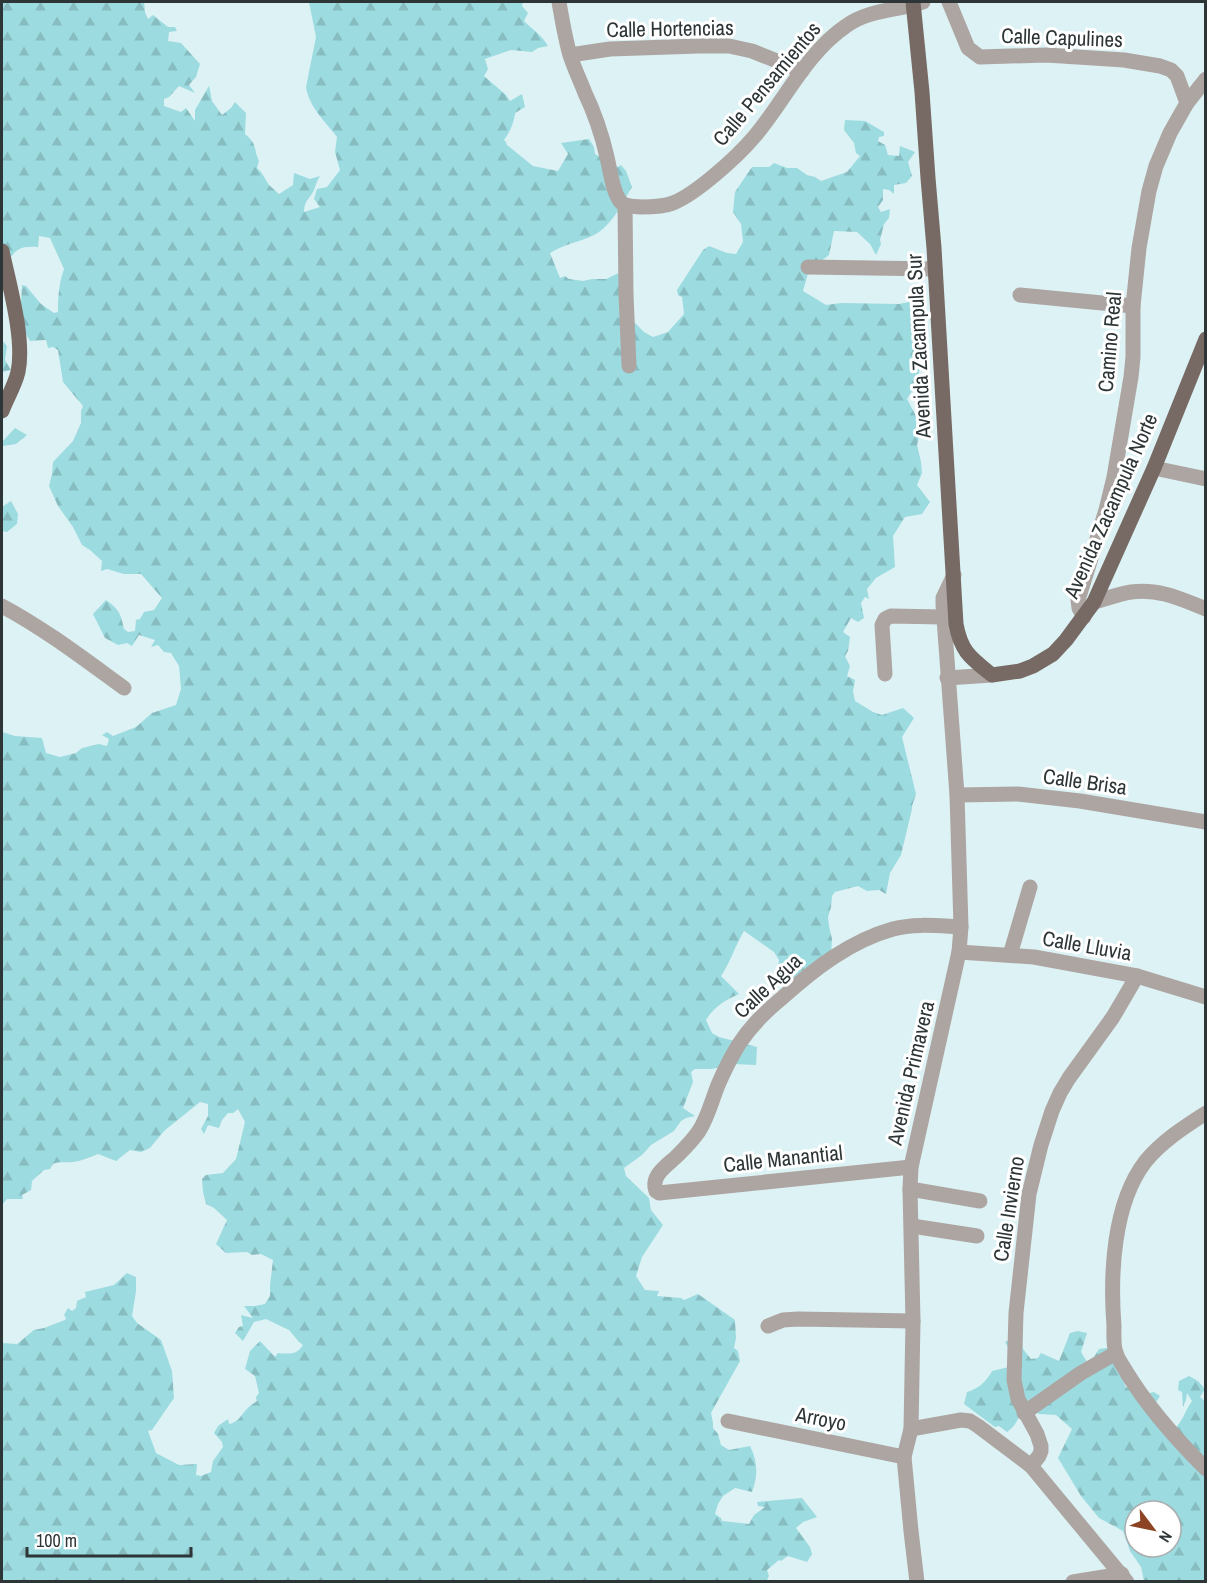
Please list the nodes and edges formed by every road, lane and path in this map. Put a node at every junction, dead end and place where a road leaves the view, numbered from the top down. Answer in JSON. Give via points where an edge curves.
{"nodes":[{"id":1,"x":559,"y":2,"type":"edge"},
{"id":2,"x":949,"y":2,"type":"edge"},
{"id":3,"x":916,"y":3,"type":"edge"},
{"id":4,"x":570,"y":55,"type":"junction"},
{"id":5,"x":802,"y":71,"type":"junction"},
{"id":6,"x":1206,"y":79,"type":"edge"},
{"id":7,"x":1186,"y":103,"type":"junction"},
{"id":8,"x":625,"y":205,"type":"junction"},
{"id":9,"x":2,"y":251,"type":"edge"},
{"id":10,"x":808,"y":267,"type":"dead end"},
{"id":11,"x":935,"y":269,"type":"junction"},
{"id":12,"x":1020,"y":295,"type":"dead end"},
{"id":13,"x":1133,"y":306,"type":"junction"},
{"id":14,"x":1206,"y":339,"type":"edge"},
{"id":15,"x":629,"y":366,"type":"dead end"},
{"id":16,"x":2,"y":411,"type":"edge"},
{"id":17,"x":1154,"y":468,"type":"junction"},
{"id":18,"x":1206,"y":479,"type":"edge"},
{"id":19,"x":954,"y":575,"type":"junction"},
{"id":20,"x":1094,"y":602,"type":"junction"},
{"id":21,"x":2,"y":606,"type":"edge"},
{"id":22,"x":1206,"y":609,"type":"edge"},
{"id":23,"x":944,"y":617,"type":"junction"},
{"id":24,"x":1084,"y":617,"type":"junction"},
{"id":25,"x":885,"y":674,"type":"dead end"},
{"id":26,"x":992,"y":675,"type":"junction"},
{"id":27,"x":947,"y":678,"type":"junction"},
{"id":28,"x":124,"y":688,"type":"dead end"},
{"id":29,"x":957,"y":795,"type":"junction"},
{"id":30,"x":1206,"y":822,"type":"edge"},
{"id":31,"x":1030,"y":887,"type":"dead end"},
{"id":32,"x":961,"y":927,"type":"junction"},
{"id":33,"x":959,"y":952,"type":"junction"},
{"id":34,"x":1010,"y":955,"type":"junction"},
{"id":35,"x":1137,"y":976,"type":"junction"},
{"id":36,"x":1206,"y":997,"type":"edge"},
{"id":37,"x":1206,"y":1113,"type":"edge"},
{"id":38,"x":911,"y":1167,"type":"junction"},
{"id":39,"x":910,"y":1188,"type":"junction"},
{"id":40,"x":659,"y":1193,"type":"joint"},
{"id":41,"x":980,"y":1200,"type":"dead end"},
{"id":42,"x":912,"y":1226,"type":"junction"},
{"id":43,"x":977,"y":1236,"type":"dead end"},
{"id":44,"x":913,"y":1321,"type":"junction"},
{"id":45,"x":768,"y":1326,"type":"dead end"},
{"id":46,"x":1116,"y":1353,"type":"junction"},
{"id":47,"x":1024,"y":1413,"type":"junction"},
{"id":48,"x":728,"y":1421,"type":"dead end"},
{"id":49,"x":911,"y":1430,"type":"junction"},
{"id":50,"x":904,"y":1457,"type":"junction"},
{"id":51,"x":1031,"y":1466,"type":"junction"},
{"id":52,"x":1206,"y":1468,"type":"edge"},
{"id":53,"x":1124,"y":1578,"type":"edge"},
{"id":54,"x":917,"y":1581,"type":"edge"},
{"id":55,"x":1072,"y":1581,"type":"edge"}],
"edges":[{"from":1,"to":4,"type":"street"},
{"from":2,"to":7,"type":"street","name":"Calle Capulines","via":[[968,48],[980,57],[1046,56],[1160,66],[1177,76]]},
{"from":3,"to":5,"type":"street","name":"Calle Pensamientos","via":[[877,11],[846,26]]},
{"from":3,"to":11,"type":"main road","name":"Avenida Zacampula Sur"},
{"from":4,"to":5,"type":"street","name":"Calle Hortencias","via":[[621,49],[729,46]]},
{"from":4,"to":8,"type":"street","via":[[596,117],[615,190]]},
{"from":5,"to":8,"type":"street","name":"Calle Pensamientos","via":[[752,140],[705,182],[672,203],[651,207]]},
{"from":6,"to":7,"type":"street","name":"Camino Real"},
{"from":7,"to":13,"type":"street","name":"Camino Real","via":[[1156,166],[1149,191]]},
{"from":8,"to":15,"type":"street"},
{"from":9,"to":16,"type":"main road","via":[[20,348],[18,371]]},
{"from":10,"to":11,"type":"street"},
{"from":11,"to":19,"type":"main road","name":"Avenida Zacampula Sur"},
{"from":12,"to":13,"type":"street"},
{"from":13,"to":24,"type":"street","name":"Camino Real","via":[[1131,377],[1111,493],[1078,600]]},
{"from":14,"to":17,"type":"main road","name":"Avenida Zacampula Norte"},
{"from":17,"to":18,"type":"street"},
{"from":17,"to":20,"type":"main road","name":"Avenida Zacampula Norte"},
{"from":19,"to":23,"type":"street","name":"Avenida Primavera","via":[[943,598]]},
{"from":19,"to":26,"type":"main road","name":"Avenida Zacampula Sur","via":[[960,643]]},
{"from":20,"to":22,"type":"street","via":[[1144,591],[1167,594]]},
{"from":20,"to":24,"type":"main road","name":"Avenida Zacampula Norte"},
{"from":21,"to":28,"type":"street"},
{"from":23,"to":25,"type":"street","via":[[885,619]]},
{"from":23,"to":27,"type":"street","name":"Avenida Primavera"},
{"from":24,"to":26,"type":"main road","name":"Avenida Zacampula Norte","via":[[1053,654],[1040,663]]},
{"from":26,"to":27,"type":"street"},
{"from":27,"to":29,"type":"street","name":"Avenida Primavera"},
{"from":29,"to":30,"type":"street","name":"Calle Brisa","via":[[1018,794]]},
{"from":29,"to":32,"type":"street","name":"Avenida Primavera"},
{"from":31,"to":34,"type":"street"},
{"from":32,"to":33,"type":"street","name":"Avenida Primavera"},
{"from":32,"to":40,"type":"street","name":"Calle Agua","via":[[909,926],[876,935],[846,949],[767,1010],[739,1044],[701,1128],[656,1178],[655,1190]]},
{"from":33,"to":34,"type":"street","name":"Calle Lluvia"},
{"from":33,"to":38,"type":"street","name":"Avenida Primavera"},
{"from":34,"to":35,"type":"street","name":"Calle Lluvia"},
{"from":35,"to":36,"type":"street","name":"Calle Lluvia"},
{"from":35,"to":47,"type":"street","name":"Calle Invierno","via":[[1060,1093],[1041,1145],[1029,1194],[1016,1313],[1014,1380]]},
{"from":37,"to":46,"type":"street","via":[[1158,1149],[1140,1170],[1127,1195],[1116,1245],[1112,1292]]},
{"from":38,"to":39,"type":"street","name":"Avenida Primavera"},
{"from":38,"to":40,"type":"street","name":"Calle Manantial"},
{"from":39,"to":41,"type":"street"},
{"from":39,"to":42,"type":"street","name":"Avenida Primavera"},
{"from":42,"to":43,"type":"street"},
{"from":42,"to":44,"type":"street","name":"Avenida Primavera"},
{"from":44,"to":45,"type":"street","via":[[798,1319]]},
{"from":44,"to":49,"type":"street","name":"Avenida Primavera"},
{"from":46,"to":47,"type":"street"},
{"from":46,"to":52,"type":"street","via":[[1140,1395]]},
{"from":47,"to":51,"type":"street","name":"Calle Invierno","via":[[1041,1446]]},
{"from":48,"to":50,"type":"street","name":"Arroyo"},
{"from":49,"to":50,"type":"street","name":"Avenida Primavera"},
{"from":49,"to":51,"type":"street","via":[[952,1420],[969,1421]]},
{"from":50,"to":54,"type":"street","name":"Avenida Primavera"},
{"from":51,"to":53,"type":"street"},
{"from":53,"to":55,"type":"street"}]}
